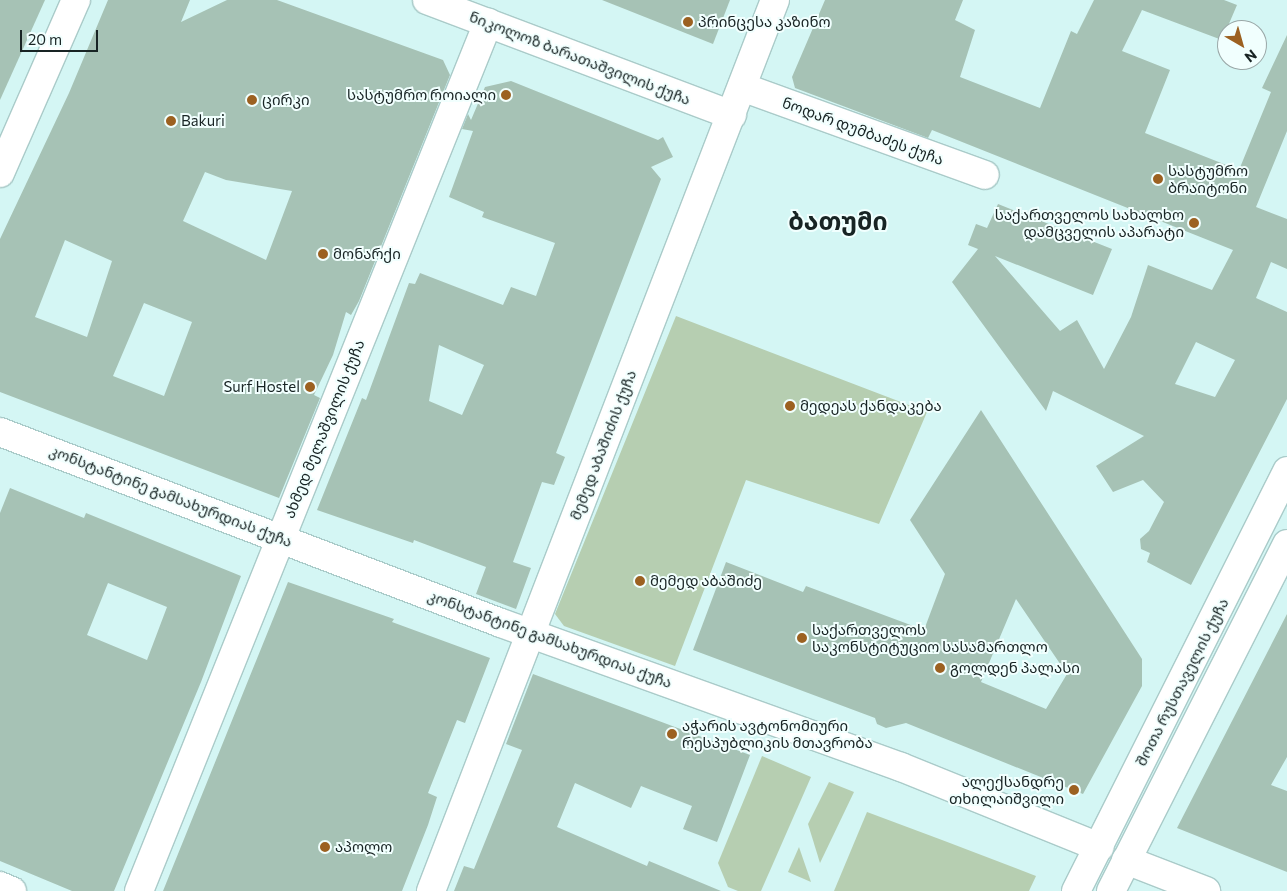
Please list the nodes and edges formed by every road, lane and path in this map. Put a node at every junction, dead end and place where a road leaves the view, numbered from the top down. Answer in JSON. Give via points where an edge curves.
{"nodes":[{"id":1,"x":76,"y":0,"type":"edge"},
{"id":2,"x":427,"y":0,"type":"edge"},
{"id":3,"x":775,"y":0,"type":"edge"},
{"id":4,"x":488,"y":23,"type":"junction"},
{"id":5,"x":742,"y":87,"type":"junction"},
{"id":6,"x":732,"y":115,"type":"junction"},
{"id":7,"x":0,"y":173,"type":"edge"},
{"id":8,"x":985,"y":174,"type":"dead end"},
{"id":9,"x":3,"y":441,"type":"edge"},
{"id":10,"x":1287,"y":472,"type":"edge"},
{"id":11,"x":279,"y":538,"type":"junction"},
{"id":12,"x":1287,"y":544,"type":"edge"},
{"id":13,"x":530,"y":633,"type":"junction"},
{"id":14,"x":1098,"y":847,"type":"junction"},
{"id":15,"x":1126,"y":860,"type":"junction"},
{"id":16,"x":0,"y":886,"type":"edge"},
{"id":17,"x":12,"y":891,"type":"edge"},
{"id":18,"x":140,"y":891,"type":"edge"},
{"id":19,"x":432,"y":891,"type":"edge"},
{"id":20,"x":1076,"y":891,"type":"edge"},
{"id":21,"x":1111,"y":891,"type":"edge"},
{"id":22,"x":1206,"y":891,"type":"edge"}],
"edges":[{"from":1,"to":7,"type":"street"},
{"from":2,"to":4,"type":"street","name":"ნიკოლოზ ბარათაშვილის ქუჩა"},
{"from":3,"to":5,"type":"street","name":"მემედ აბაშიძის ქუჩა"},
{"from":4,"to":6,"type":"street","name":"ნიკოლოზ ბარათაშვილის ქუჩა"},
{"from":4,"to":11,"type":"street","name":"ახმედ მელაშვილის ქუჩა"},
{"from":5,"to":6,"type":"street","name":"მემედ აბაშიძის ქუჩა"},
{"from":5,"to":8,"type":"street","name":"ნოდარ დუმბაძეს ქუჩა"},
{"from":6,"to":13,"type":"street","name":"მემედ აბაშიძის ქუჩა"},
{"from":9,"to":11,"type":"street","name":"კონსტანტინე გამსახურდიას ქუჩა"},
{"from":10,"to":14,"type":"street","name":"შოთა რუსთაველის ქუჩა"},
{"from":11,"to":13,"type":"street","name":"კონსტანტინე გამსახურდიას ქუჩა"},
{"from":11,"to":18,"type":"street","name":"ახმედ მელაშვილის ქუჩა"},
{"from":12,"to":15,"type":"street","name":"შოთა რუსთაველის ქუჩა"},
{"from":13,"to":14,"type":"street","name":"კონსტანტინე გამსახურდიას ქუჩა","via":[[901,767]]},
{"from":13,"to":19,"type":"street","name":"მემედ აბაშიძის ქუჩა"},
{"from":14,"to":20,"type":"street","name":"შოთა რუსთაველის ქუჩა"},
{"from":15,"to":21,"type":"street","name":"შოთა რუსთაველის ქუჩა"},
{"from":15,"to":22,"type":"street"},
{"from":16,"to":17,"type":"street"}]}
